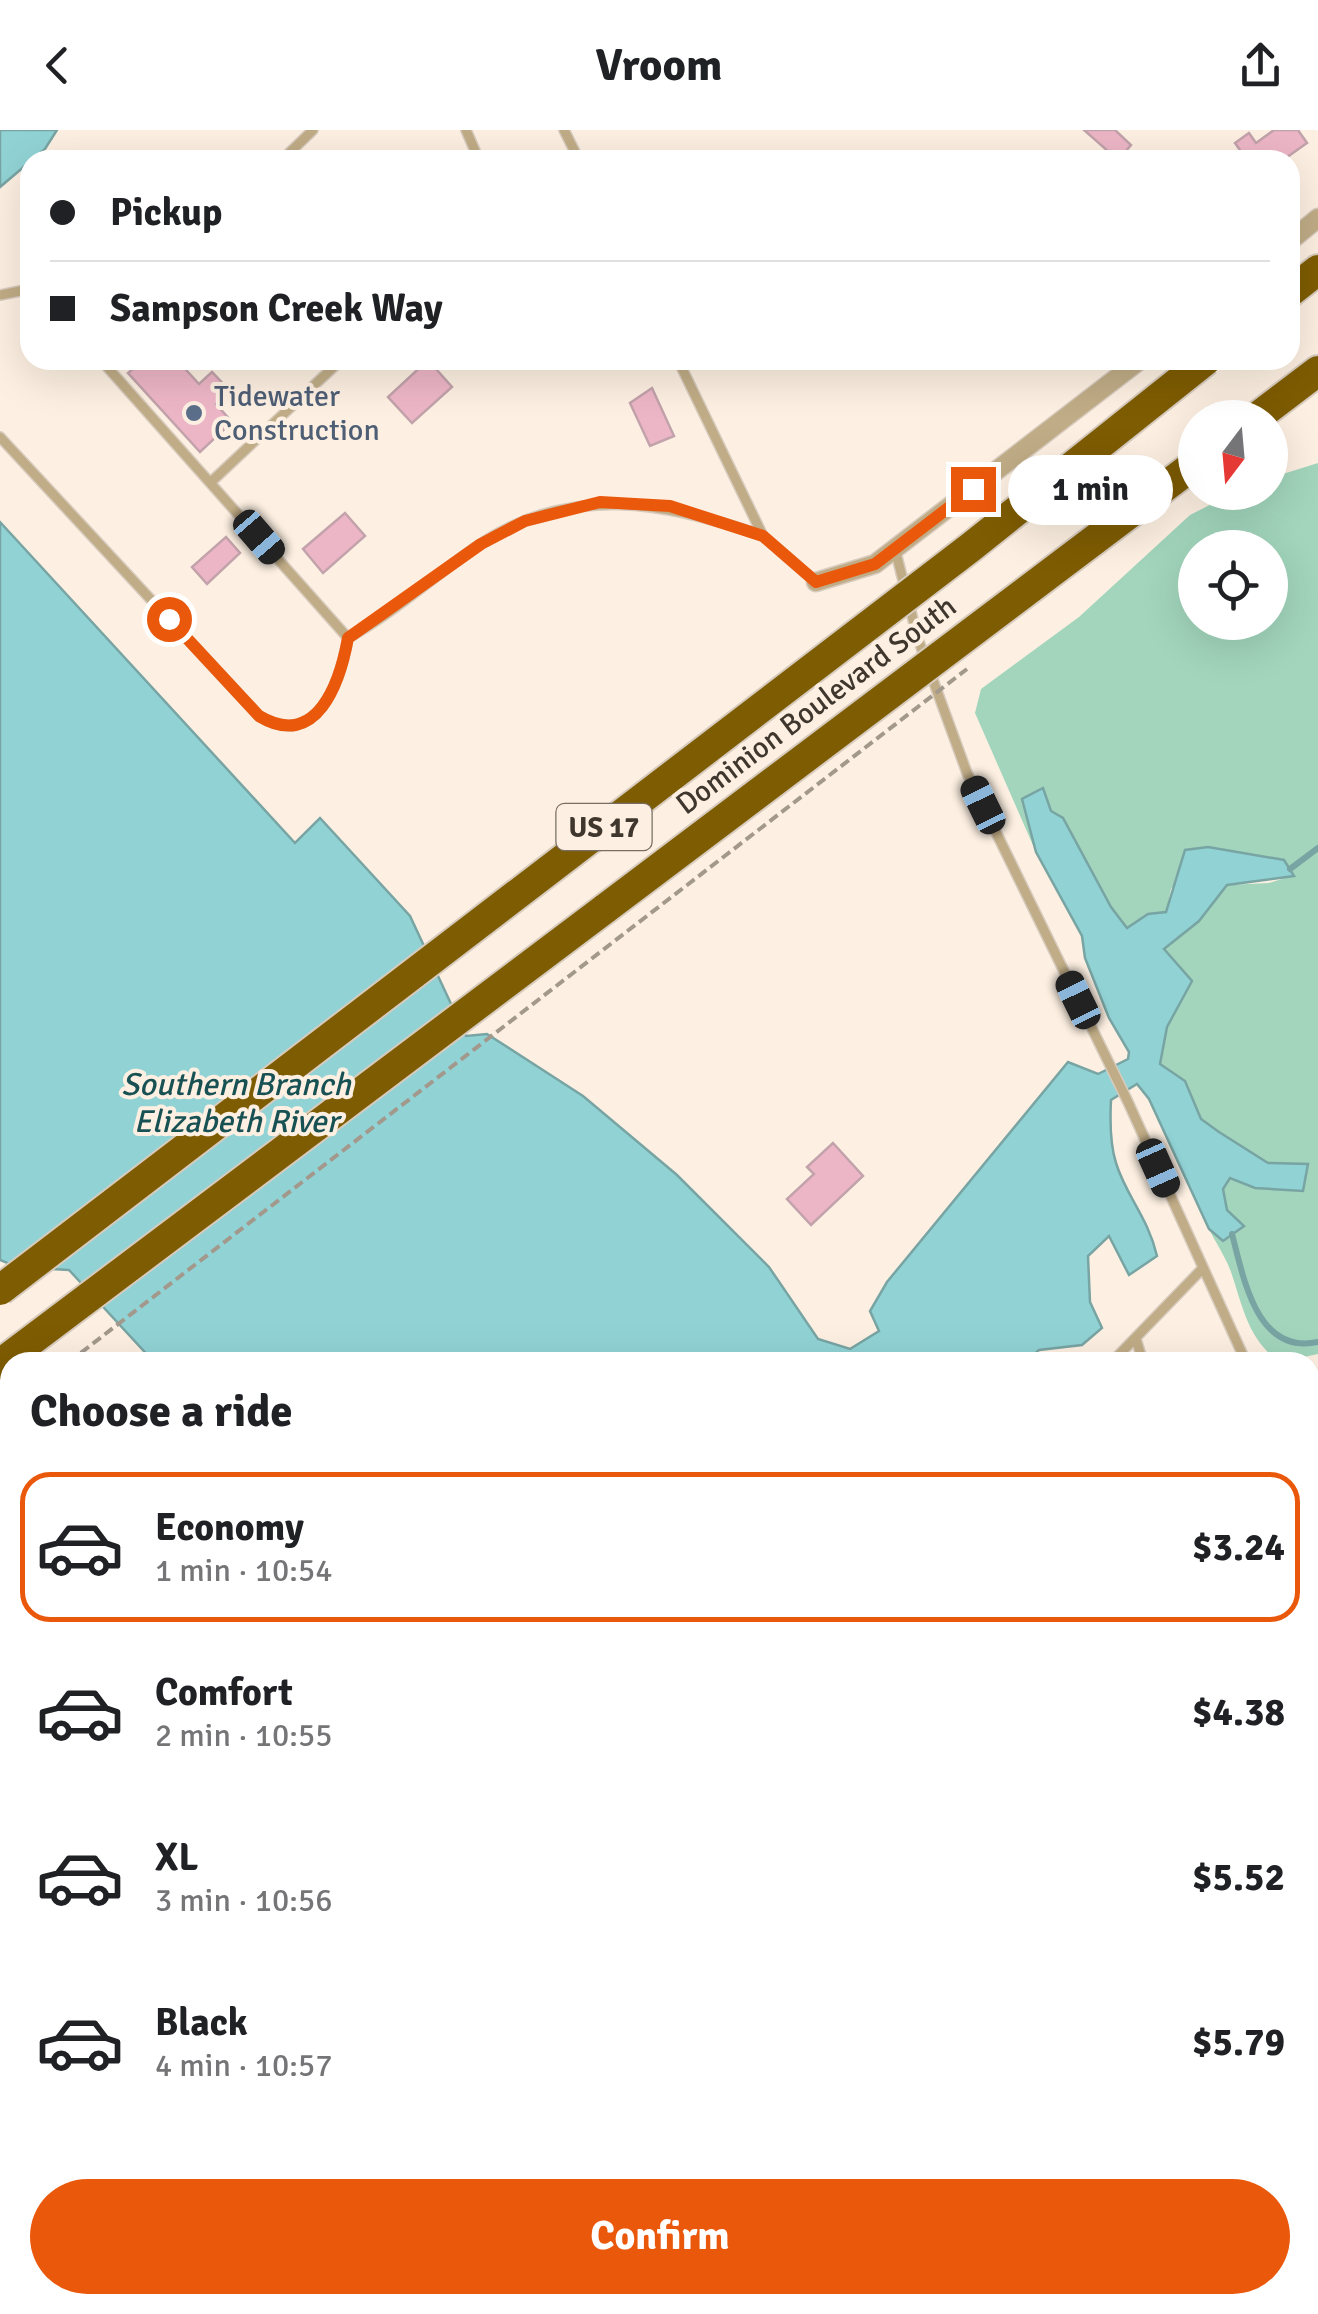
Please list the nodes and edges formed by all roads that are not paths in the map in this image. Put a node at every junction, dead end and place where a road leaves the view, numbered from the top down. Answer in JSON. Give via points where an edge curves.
{"nodes":[{"id":1,"x":313,"y":130,"type":"edge"},
{"id":2,"x":292,"y":150,"type":"edge"},
{"id":3,"x":109,"y":370,"type":"edge"},
{"id":4,"x":330,"y":370,"type":"edge"},
{"id":5,"x":683,"y":370,"type":"edge"},
{"id":6,"x":1127,"y":370,"type":"edge"},
{"id":7,"x":1193,"y":370,"type":"edge"},
{"id":8,"x":1318,"y":371,"type":"edge"},
{"id":9,"x":1280,"y":400,"type":"edge"},
{"id":10,"x":0,"y":437,"type":"edge"},
{"id":11,"x":1178,"y":477,"type":"edge"},
{"id":12,"x":211,"y":482,"type":"junction"},
{"id":13,"x":763,"y":536,"type":"junction"},
{"id":14,"x":896,"y":549,"type":"junction"},
{"id":15,"x":816,"y":582,"type":"joint"},
{"id":16,"x":348,"y":638,"type":"junction"},
{"id":17,"x":1204,"y":1268,"type":"junction"},
{"id":18,"x":0,"y":1290,"type":"edge"},
{"id":19,"x":1136,"y":1339,"type":"junction"},
{"id":20,"x":16,"y":1352,"type":"edge"},
{"id":21,"x":1122,"y":1352,"type":"edge"},
{"id":22,"x":1140,"y":1352,"type":"edge"},
{"id":23,"x":1242,"y":1352,"type":"edge"}],
"edges":[{"from":1,"to":2,"type":"lane"},
{"from":3,"to":12,"type":"lane"},
{"from":4,"to":12,"type":"lane"},
{"from":5,"to":13,"type":"lane"},
{"from":6,"to":14,"type":"street"},
{"from":7,"to":18,"type":"highway","name":"Dominion Boulevard South","number":"US 17","bridge":true},
{"from":8,"to":9,"type":"highway"},
{"from":10,"to":16,"type":"lane","via":[[272,724],[296,724],[318,714],[331,699]]},
{"from":11,"to":20,"type":"highway","name":"Dominion Boulevard South","number":"US 17","bridge":true},
{"from":12,"to":16,"type":"lane"},
{"from":13,"to":15,"type":"lane"},
{"from":13,"to":16,"type":"lane","via":[[670,506],[600,502],[560,509],[481,544]]},
{"from":14,"to":15,"type":"street","via":[[866,569]]},
{"from":14,"to":17,"type":"lane","via":[[918,639],[967,773]]},
{"from":17,"to":19,"type":"lane"},
{"from":17,"to":23,"type":"lane"},
{"from":19,"to":21,"type":"lane"},
{"from":19,"to":22,"type":"lane"}]}
